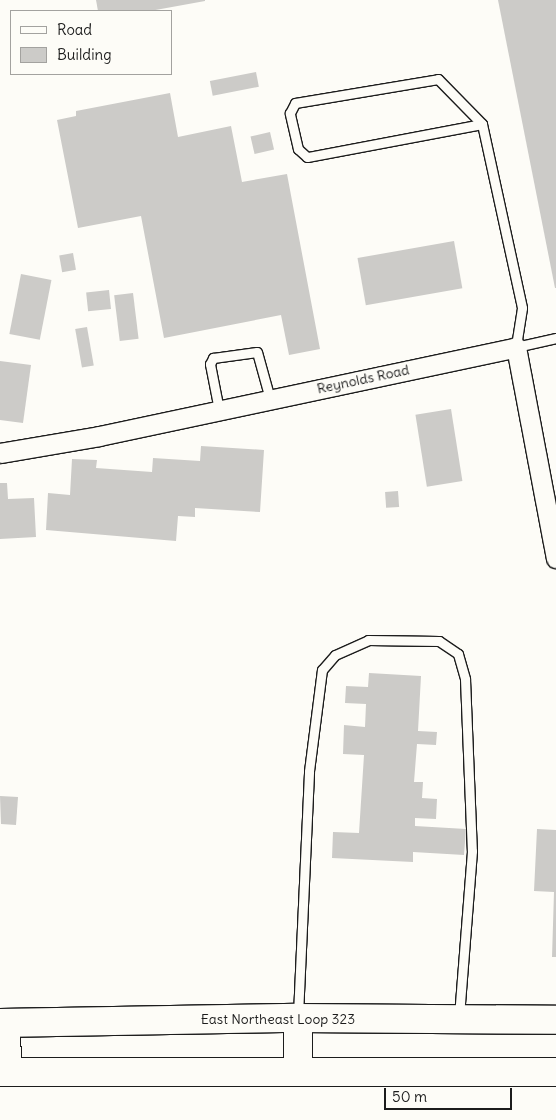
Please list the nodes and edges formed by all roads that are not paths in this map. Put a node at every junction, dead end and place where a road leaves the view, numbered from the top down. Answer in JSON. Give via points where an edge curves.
{"nodes":[{"id":1,"x":482,"y":124,"type":"junction"},
{"id":2,"x":556,"y":338,"type":"edge"},
{"id":3,"x":516,"y":347,"type":"junction"},
{"id":4,"x":270,"y":399,"type":"junction"},
{"id":5,"x":219,"y":410,"type":"junction"},
{"id":6,"x":0,"y":453,"type":"edge"},
{"id":7,"x":556,"y":558,"type":"edge"},
{"id":8,"x":298,"y":1018,"type":"junction"},
{"id":9,"x":458,"y":1019,"type":"junction"},
{"id":10,"x":556,"y":1020,"type":"edge"},
{"id":11,"x":3,"y":1023,"type":"edge"},
{"id":12,"x":298,"y":1071,"type":"junction"},
{"id":13,"x":3,"y":1072,"type":"edge"},
{"id":14,"x":556,"y":1072,"type":"edge"}],
"edges":[{"from":1,"to":1,"type":"lane","via":[[307,157],[298,149],[290,114],[295,103],[438,79]]},
{"from":1,"to":3,"type":"lane","via":[[522,308]]},
{"from":2,"to":3,"type":"lane"},
{"from":3,"to":4,"type":"street","name":"Reynolds Road"},
{"from":3,"to":7,"type":"street"},
{"from":4,"to":5,"type":"street","name":"Reynolds Road"},
{"from":4,"to":5,"type":"lane","via":[[257,352],[213,358],[210,364]]},
{"from":5,"to":6,"type":"street","name":"Reynolds Road"},
{"from":8,"to":9,"type":"highway","name":"East Northeast Loop 323"},
{"from":8,"to":9,"type":"lane","via":[[309,772],[322,670],[335,655],[368,640],[439,641],[458,654],[465,679],[472,851]]},
{"from":8,"to":11,"type":"highway","name":"East Northeast Loop 323"},
{"from":8,"to":12,"type":"highway"},
{"from":9,"to":10,"type":"highway","name":"East Northeast Loop 323"},
{"from":11,"to":13,"type":"highway"},
{"from":12,"to":13,"type":"highway"},
{"from":12,"to":14,"type":"highway"}]}
